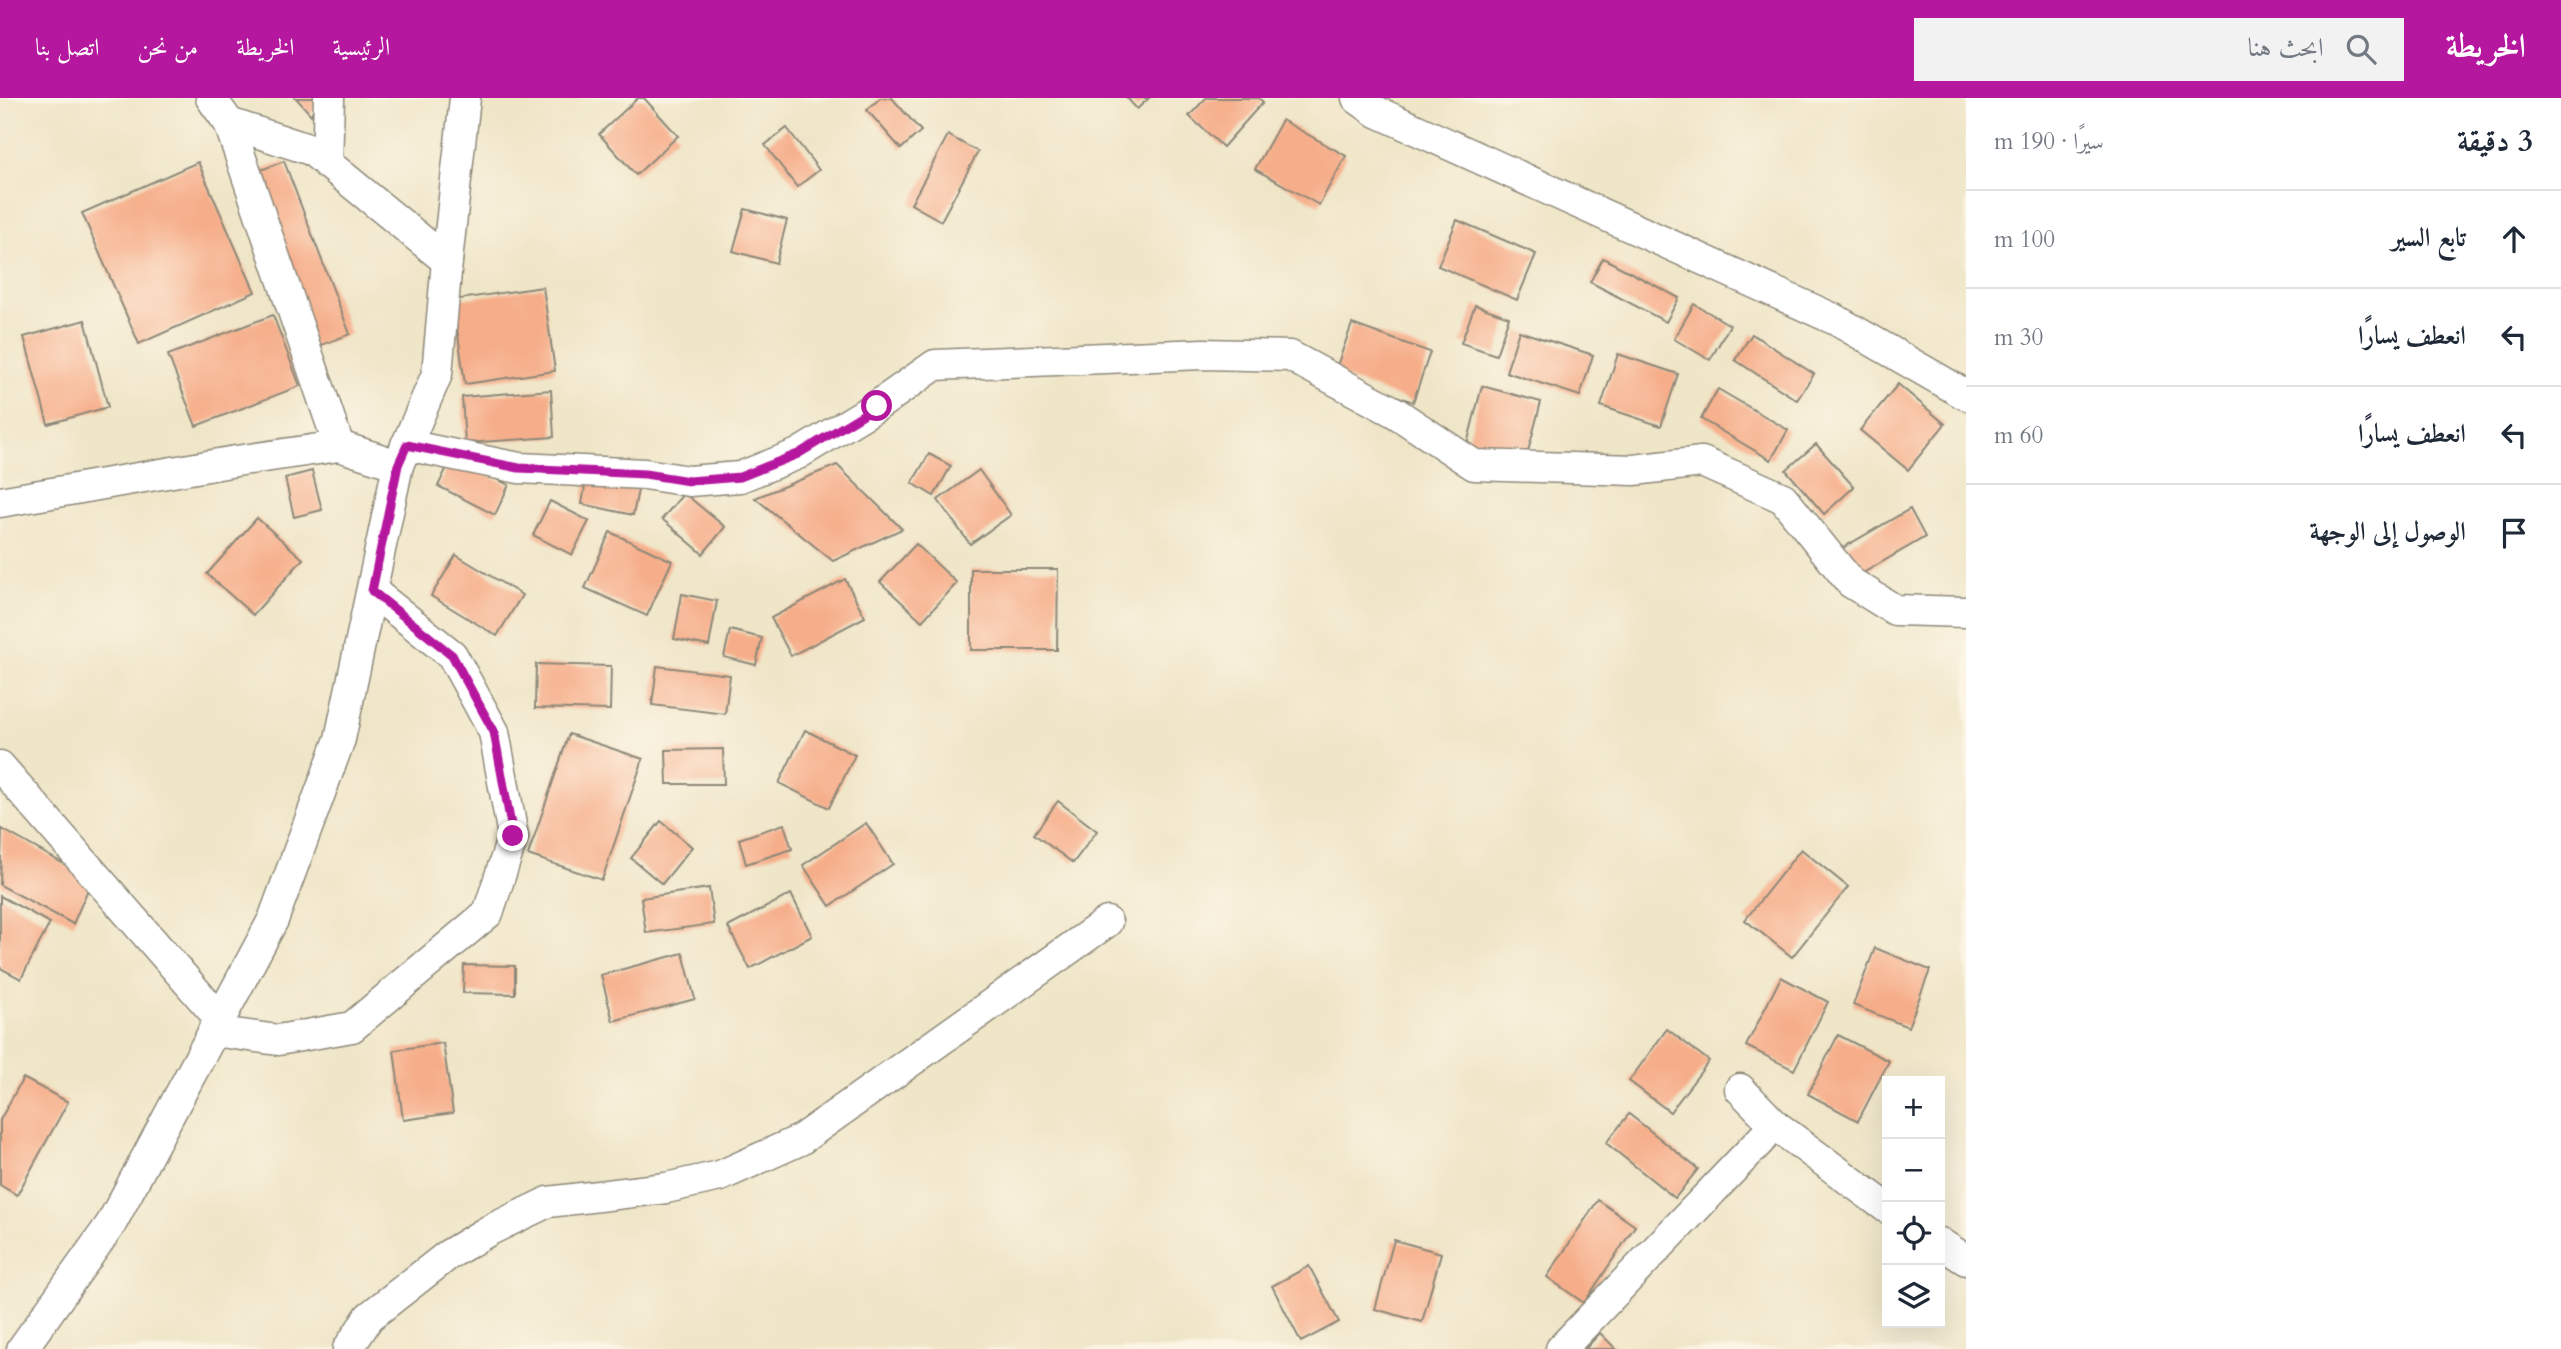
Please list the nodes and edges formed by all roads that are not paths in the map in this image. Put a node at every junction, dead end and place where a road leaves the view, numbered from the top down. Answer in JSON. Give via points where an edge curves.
{"nodes":[{"id":1,"x":211,"y":98,"type":"edge"},
{"id":2,"x":329,"y":98,"type":"edge"},
{"id":3,"x":465,"y":98,"type":"edge"},
{"id":4,"x":1357,"y":98,"type":"edge"},
{"id":5,"x":229,"y":123,"type":"junction"},
{"id":6,"x":327,"y":164,"type":"junction"},
{"id":7,"x":447,"y":261,"type":"junction"},
{"id":8,"x":1966,"y":395,"type":"edge"},
{"id":9,"x":339,"y":446,"type":"junction"},
{"id":10,"x":402,"y":455,"type":"junction"},
{"id":11,"x":0,"y":502,"type":"edge"},
{"id":12,"x":372,"y":591,"type":"junction"},
{"id":13,"x":1966,"y":612,"type":"edge"},
{"id":14,"x":4,"y":780,"type":"edge"},
{"id":15,"x":1107,"y":922,"type":"dead end"},
{"id":16,"x":216,"y":1025,"type":"junction"},
{"id":17,"x":1740,"y":1089,"type":"dead end"},
{"id":18,"x":1775,"y":1125,"type":"junction"},
{"id":19,"x":1882,"y":1204,"type":"edge"},
{"id":20,"x":1945,"y":1246,"type":"edge"},
{"id":21,"x":1966,"y":1260,"type":"edge"},
{"id":22,"x":22,"y":1349,"type":"edge"},
{"id":23,"x":348,"y":1349,"type":"edge"},
{"id":24,"x":1562,"y":1349,"type":"edge"}],
"edges":[{"from":1,"to":5,"type":"street"},
{"from":2,"to":6,"type":"street"},
{"from":3,"to":7,"type":"street"},
{"from":4,"to":8,"type":"street","via":[[1375,111],[1836,320]]},
{"from":5,"to":6,"type":"street","via":[[311,150]]},
{"from":5,"to":9,"type":"street"},
{"from":6,"to":7,"type":"street"},
{"from":7,"to":10,"type":"street","via":[[437,374]]},
{"from":9,"to":10,"type":"street"},
{"from":9,"to":11,"type":"street"},
{"from":10,"to":12,"type":"street"},
{"from":10,"to":13,"type":"street","via":[[689,481],[740,477],[798,454],[935,365],[1203,354],[1290,356],[1396,412],[1474,465],[1634,470],[1702,462],[1783,498],[1850,582],[1895,610]]},
{"from":12,"to":16,"type":"street","via":[[340,739],[273,920]]},
{"from":12,"to":16,"type":"street","via":[[452,655],[494,732],[513,836],[488,913],[352,1027],[278,1040]]},
{"from":14,"to":16,"type":"street"},
{"from":15,"to":23,"type":"street","via":[[800,1140],[720,1177],[548,1202],[448,1255],[369,1317]]},
{"from":16,"to":22,"type":"street","via":[[111,1224]]},
{"from":17,"to":18,"type":"street"},
{"from":18,"to":19,"type":"street"},
{"from":18,"to":24,"type":"street"},
{"from":20,"to":21,"type":"street"}]}
